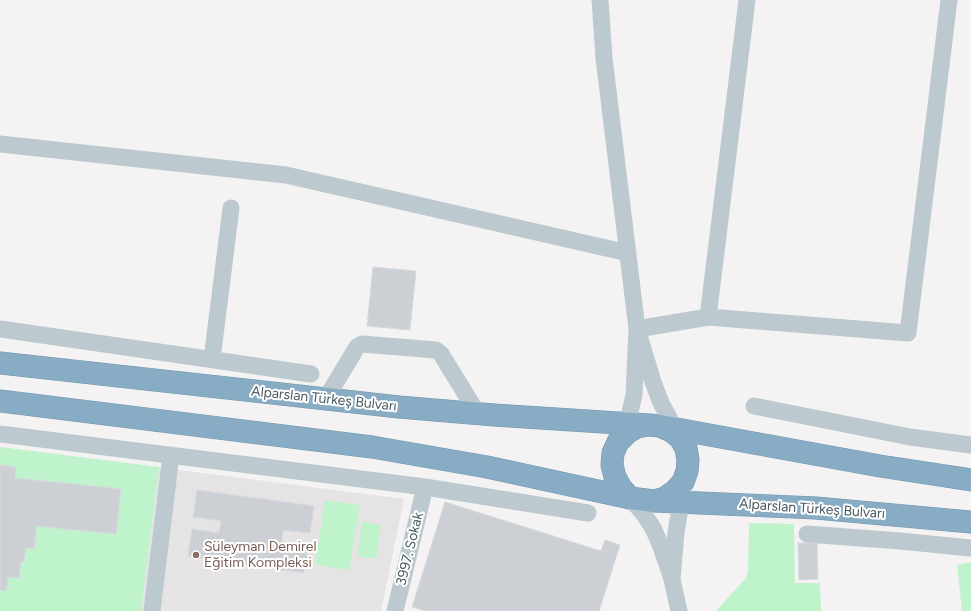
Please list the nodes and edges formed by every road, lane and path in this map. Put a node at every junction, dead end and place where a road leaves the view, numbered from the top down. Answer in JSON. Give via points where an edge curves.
{"nodes":[{"id":1,"x":600,"y":0,"type":"edge"},
{"id":2,"x":747,"y":0,"type":"edge"},
{"id":3,"x":949,"y":0,"type":"edge"},
{"id":4,"x":0,"y":144,"type":"edge"},
{"id":5,"x":231,"y":208,"type":"dead end"},
{"id":6,"x":628,"y":253,"type":"junction"},
{"id":7,"x":708,"y":317,"type":"junction"},
{"id":8,"x":0,"y":329,"type":"edge"},
{"id":9,"x":637,"y":329,"type":"junction"},
{"id":10,"x":212,"y":360,"type":"junction"},
{"id":11,"x":0,"y":363,"type":"edge"},
{"id":12,"x":311,"y":374,"type":"dead end"},
{"id":13,"x":325,"y":400,"type":"junction"},
{"id":14,"x":0,"y":401,"type":"edge"},
{"id":15,"x":754,"y":406,"type":"dead end"},
{"id":16,"x":478,"y":414,"type":"junction"},
{"id":17,"x":666,"y":429,"type":"junction"},
{"id":18,"x":622,"y":432,"type":"junction"},
{"id":19,"x":0,"y":434,"type":"edge"},
{"id":20,"x":971,"y":445,"type":"edge"},
{"id":21,"x":171,"y":455,"type":"junction"},
{"id":22,"x":687,"y":472,"type":"junction"},
{"id":23,"x":971,"y":480,"type":"edge"},
{"id":24,"x":425,"y":487,"type":"junction"},
{"id":25,"x":630,"y":498,"type":"junction"},
{"id":26,"x":654,"y":501,"type":"junction"},
{"id":27,"x":681,"y":502,"type":"junction"},
{"id":28,"x":588,"y":513,"type":"dead end"},
{"id":29,"x":971,"y":522,"type":"edge"},
{"id":30,"x":807,"y":534,"type":"dead end"},
{"id":31,"x":971,"y":548,"type":"edge"},
{"id":32,"x":672,"y":579,"type":"junction"},
{"id":33,"x":152,"y":611,"type":"edge"},
{"id":34,"x":395,"y":611,"type":"edge"},
{"id":35,"x":679,"y":611,"type":"edge"}],
"edges":[{"from":1,"to":6,"type":"street","via":[[604,58]]},
{"from":2,"to":7,"type":"street"},
{"from":3,"to":7,"type":"street","via":[[908,333]]},
{"from":4,"to":6,"type":"street","via":[[286,175]]},
{"from":5,"to":10,"type":"street"},
{"from":6,"to":9,"type":"street"},
{"from":7,"to":9,"type":"street"},
{"from":8,"to":10,"type":"street"},
{"from":9,"to":17,"type":"street","via":[[661,403]]},
{"from":9,"to":18,"type":"street","via":[[634,395]]},
{"from":10,"to":12,"type":"street"},
{"from":11,"to":13,"type":"highway","name":"Alparslan Türkeş Bulvarı"},
{"from":13,"to":16,"type":"highway","name":"Alparslan Türkeş Bulvarı"},
{"from":13,"to":16,"type":"street","via":[[357,347],[362,344],[436,350]]},
{"from":14,"to":25,"type":"highway","via":[[372,447],[487,467]]},
{"from":15,"to":20,"type":"street","via":[[910,437]]},
{"from":16,"to":18,"type":"highway","name":"Alparslan Türkeş Bulvarı"},
{"from":17,"to":18,"type":"highway","name":"Alparslan Türkeş Bulvarı"},
{"from":17,"to":22,"type":"highway","via":[[686,448]]},
{"from":17,"to":23,"type":"highway","name":"Alparslan Türkeş Bulvarı"},
{"from":18,"to":25,"type":"highway","via":[[613,453],[612,465],[615,477]]},
{"from":19,"to":21,"type":"street"},
{"from":21,"to":24,"type":"street"},
{"from":21,"to":33,"type":"street"},
{"from":22,"to":26,"type":"highway","via":[[675,491],[665,498]]},
{"from":22,"to":27,"type":"street"},
{"from":24,"to":28,"type":"street"},
{"from":24,"to":34,"type":"street","name":"3997. Sokak"},
{"from":25,"to":26,"type":"highway"},
{"from":25,"to":32,"type":"street","via":[[653,528]]},
{"from":26,"to":27,"type":"highway","name":"Alparslan Türkeş Bulvarı"},
{"from":27,"to":29,"type":"highway","name":"Alparslan Türkeş Bulvarı","via":[[816,508]]},
{"from":27,"to":32,"type":"street"},
{"from":30,"to":31,"type":"street"},
{"from":32,"to":35,"type":"street"}]}
